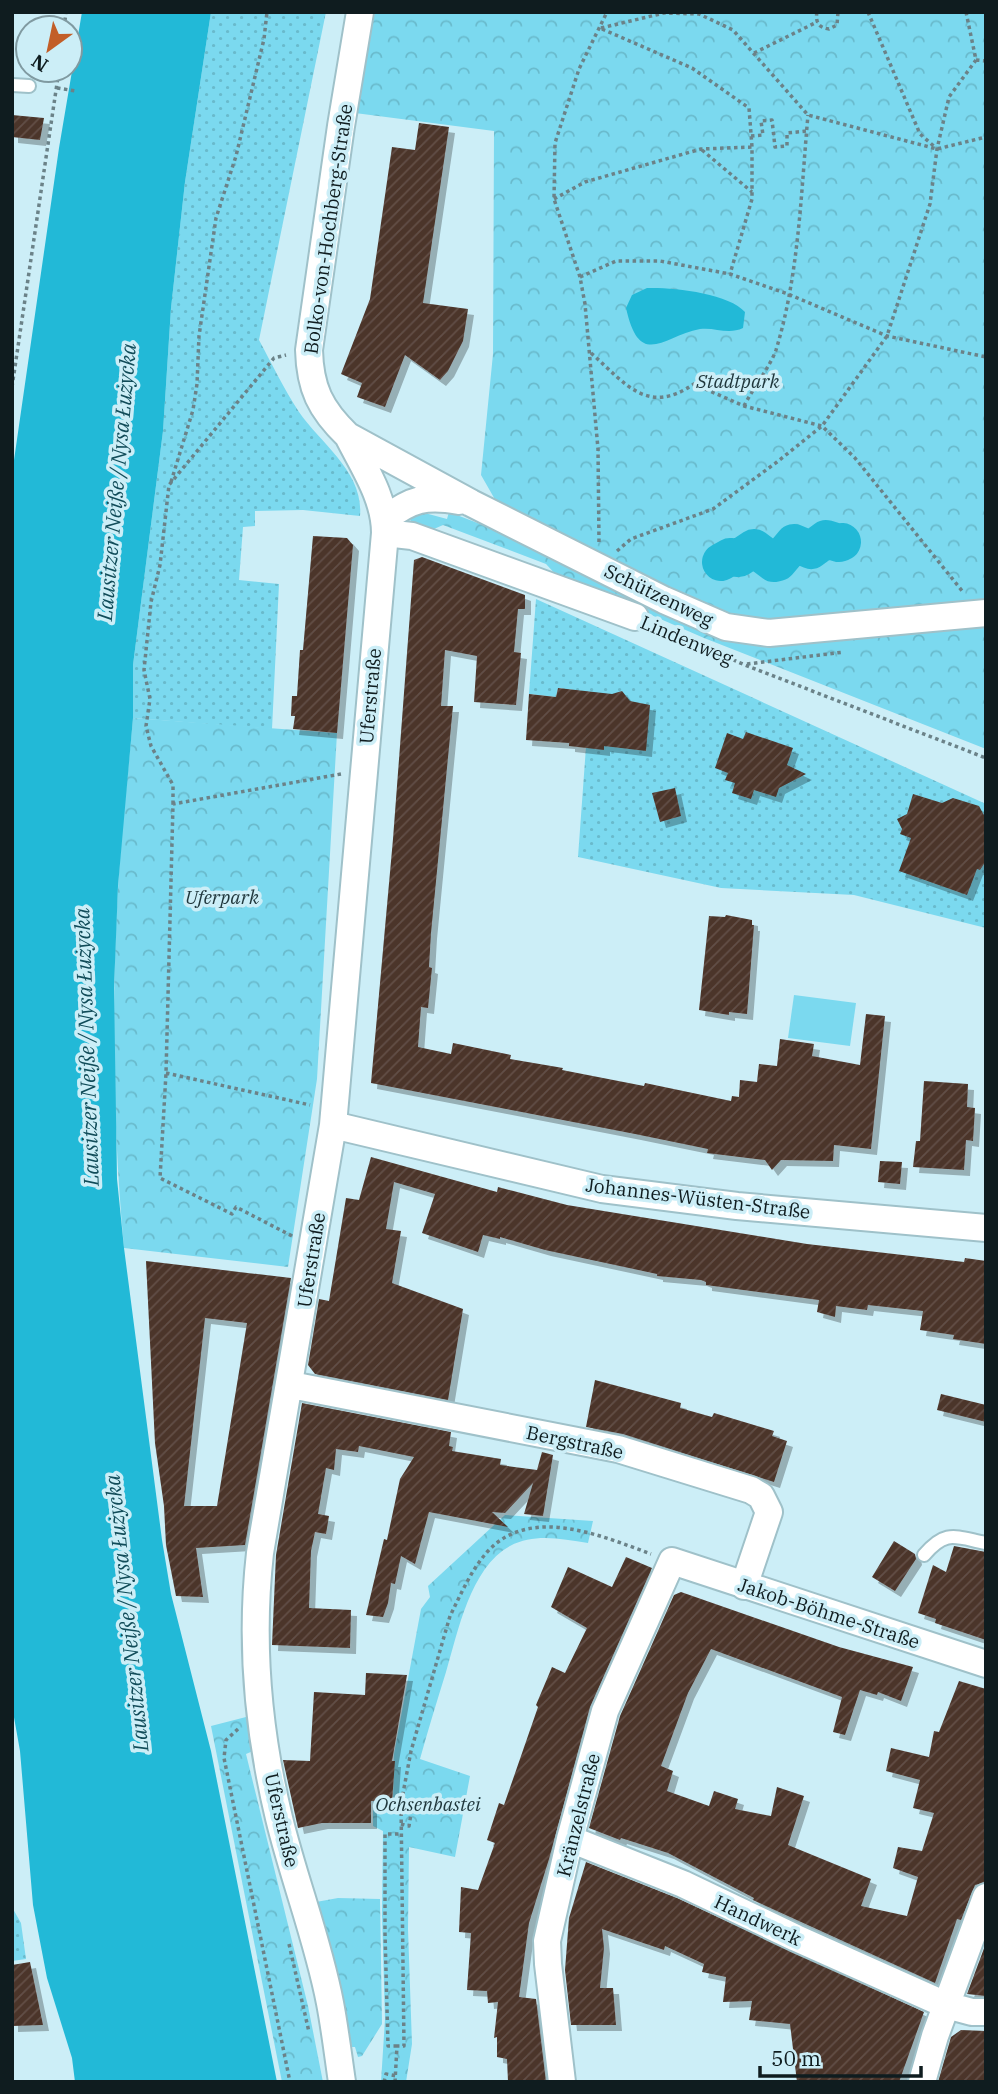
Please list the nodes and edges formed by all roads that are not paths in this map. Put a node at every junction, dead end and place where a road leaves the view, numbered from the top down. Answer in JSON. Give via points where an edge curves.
{"nodes":[{"id":1,"x":360,"y":12,"type":"edge"},
{"id":2,"x":12,"y":85,"type":"edge"},
{"id":3,"x":29,"y":86,"type":"dead end"},
{"id":4,"x":348,"y":436,"type":"junction"},
{"id":5,"x":471,"y":503,"type":"junction"},
{"id":6,"x":385,"y":526,"type":"junction"},
{"id":7,"x":983,"y":613,"type":"edge"},
{"id":8,"x":635,"y":617,"type":"road end"},
{"id":9,"x":334,"y":1118,"type":"junction"},
{"id":10,"x":986,"y":1228,"type":"edge"},
{"id":11,"x":290,"y":1385,"type":"junction"},
{"id":12,"x":986,"y":1542,"type":"edge"},
{"id":13,"x":924,"y":1555,"type":"dead end"},
{"id":14,"x":673,"y":1561,"type":"joint"},
{"id":15,"x":744,"y":1586,"type":"junction"},
{"id":16,"x":986,"y":1664,"type":"edge"},
{"id":17,"x":570,"y":1839,"type":"junction"},
{"id":18,"x":986,"y":1897,"type":"edge"},
{"id":19,"x":946,"y":2005,"type":"junction"},
{"id":20,"x":986,"y":2012,"type":"edge"},
{"id":21,"x":342,"y":2082,"type":"edge"},
{"id":22,"x":562,"y":2082,"type":"edge"},
{"id":23,"x":922,"y":2082,"type":"edge"}],
"edges":[{"from":1,"to":4,"type":"street","name":"Bolko-von-Hochberg-Straße","via":[[309,350],[315,393],[332,421]]},
{"from":2,"to":3,"type":"lane"},
{"from":4,"to":5,"type":"street","name":"Schützenweg"},
{"from":4,"to":6,"type":"street","name":"Uferstraße","via":[[379,497]]},
{"from":5,"to":6,"type":"street","name":"Schützenweg","via":[[420,499],[403,506]]},
{"from":5,"to":7,"type":"street","name":"Schützenweg","via":[[726,627],[769,633]]},
{"from":6,"to":8,"type":"street","name":"Lindenweg"},
{"from":6,"to":9,"type":"street","name":"Uferstraße"},
{"from":9,"to":10,"type":"street","name":"Johannes-Wüsten-Straße","via":[[602,1189]]},
{"from":9,"to":11,"type":"street","name":"Uferstraße"},
{"from":11,"to":15,"type":"street","name":"Bergstraße","via":[[618,1449],[751,1490],[761,1496],[769,1511]]},
{"from":11,"to":21,"type":"street","name":"Uferstraße","via":[[260,1553],[257,1689],[279,1817],[329,2001]]},
{"from":12,"to":13,"type":"lane","via":[[946,1537]]},
{"from":14,"to":15,"type":"street","name":"Jakob-Böhme-Straße"},
{"from":14,"to":17,"type":"street","name":"Kränzelstraße","via":[[605,1711]]},
{"from":15,"to":16,"type":"street","name":"Jakob-Böhme-Straße"},
{"from":17,"to":19,"type":"street","name":"Handwerk","via":[[683,1884]]},
{"from":17,"to":22,"type":"street","name":"Kränzelstraße","via":[[548,1941]]},
{"from":18,"to":19,"type":"street"},
{"from":19,"to":20,"type":"street","name":"Handwerk"},
{"from":19,"to":23,"type":"street"}]}
